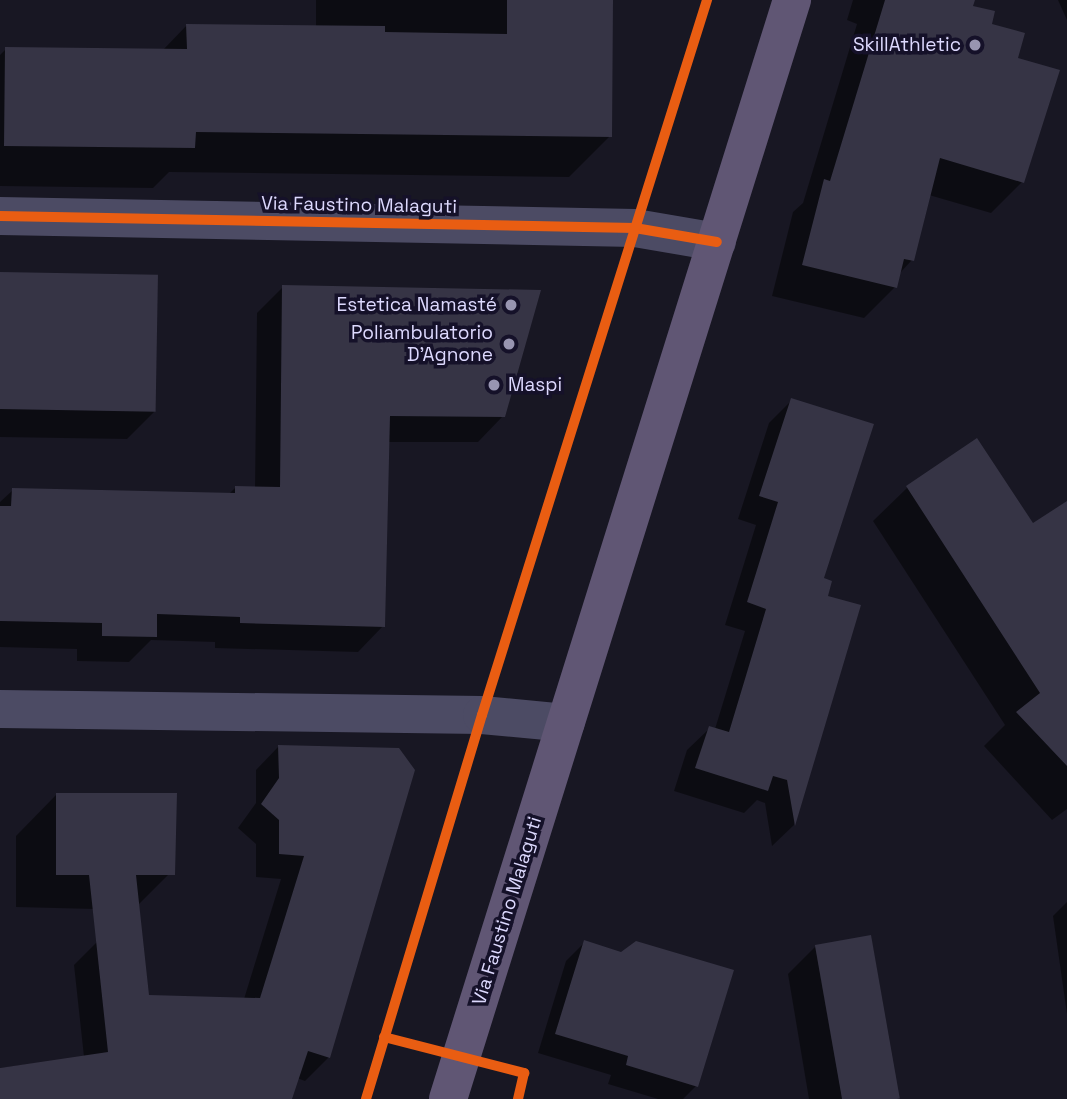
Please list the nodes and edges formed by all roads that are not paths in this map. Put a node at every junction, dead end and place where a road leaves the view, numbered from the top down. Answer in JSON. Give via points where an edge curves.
{"nodes":[{"id":1,"x":792,"y":0,"type":"edge"},
{"id":2,"x":0,"y":216,"type":"edge"},
{"id":3,"x":717,"y":242,"type":"junction"},
{"id":4,"x":0,"y":709,"type":"edge"},
{"id":5,"x":566,"y":723,"type":"junction"},
{"id":6,"x":449,"y":1099,"type":"edge"}],
"edges":[{"from":1,"to":3,"type":"main road","name":"Via Faustino Malaguti"},
{"from":2,"to":3,"type":"street","name":"Via Faustino Malaguti","via":[[635,228]]},
{"from":3,"to":5,"type":"main road","name":"Via Faustino Malaguti"},
{"from":4,"to":5,"type":"street","via":[[482,715]]},
{"from":5,"to":6,"type":"main road","name":"Via Faustino Malaguti"}]}
